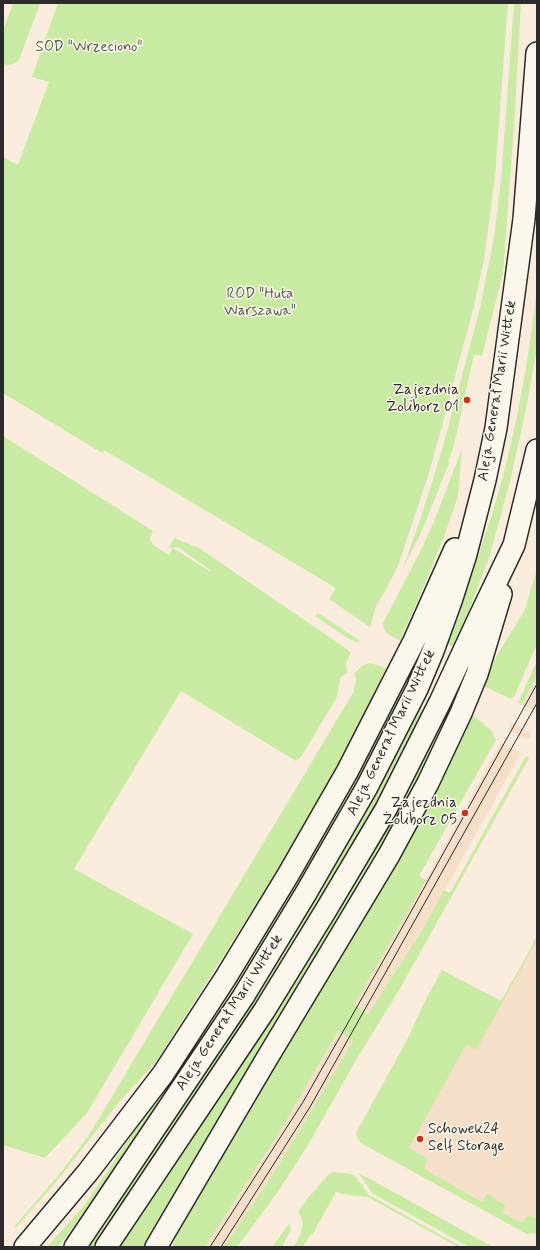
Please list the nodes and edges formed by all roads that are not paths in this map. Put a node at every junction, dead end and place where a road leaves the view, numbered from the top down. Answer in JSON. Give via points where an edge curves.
{"nodes":[{"id":1,"x":537,"y":53,"type":"edge"},
{"id":2,"x":537,"y":450,"type":"edge"},
{"id":3,"x":485,"y":480,"type":"junction"},
{"id":4,"x":514,"y":546,"type":"junction"},
{"id":5,"x":77,"y":1244,"type":"edge"},
{"id":6,"x":25,"y":1247,"type":"edge"},
{"id":7,"x":106,"y":1247,"type":"edge"},
{"id":8,"x":156,"y":1247,"type":"edge"}],
"edges":[{"from":1,"to":3,"type":"main road","name":"Aleja Generał Marii Wittek","via":[[524,219],[496,428]]},
{"from":2,"to":4,"type":"main road","name":"Aleja Generał Marii Wittek"},
{"from":3,"to":5,"type":"main road","name":"Aleja Generał Marii Wittek","via":[[466,554],[433,651],[417,689],[367,787],[255,977]]},
{"from":3,"to":6,"type":"main road","via":[[414,641],[347,772],[288,875],[163,1074],[88,1172]]},
{"from":4,"to":7,"type":"main road","name":"Aleja Generał Marii Wittek","via":[[386,809],[264,1011]]},
{"from":4,"to":8,"type":"main road","via":[[477,674],[428,783],[389,855]]}]}
